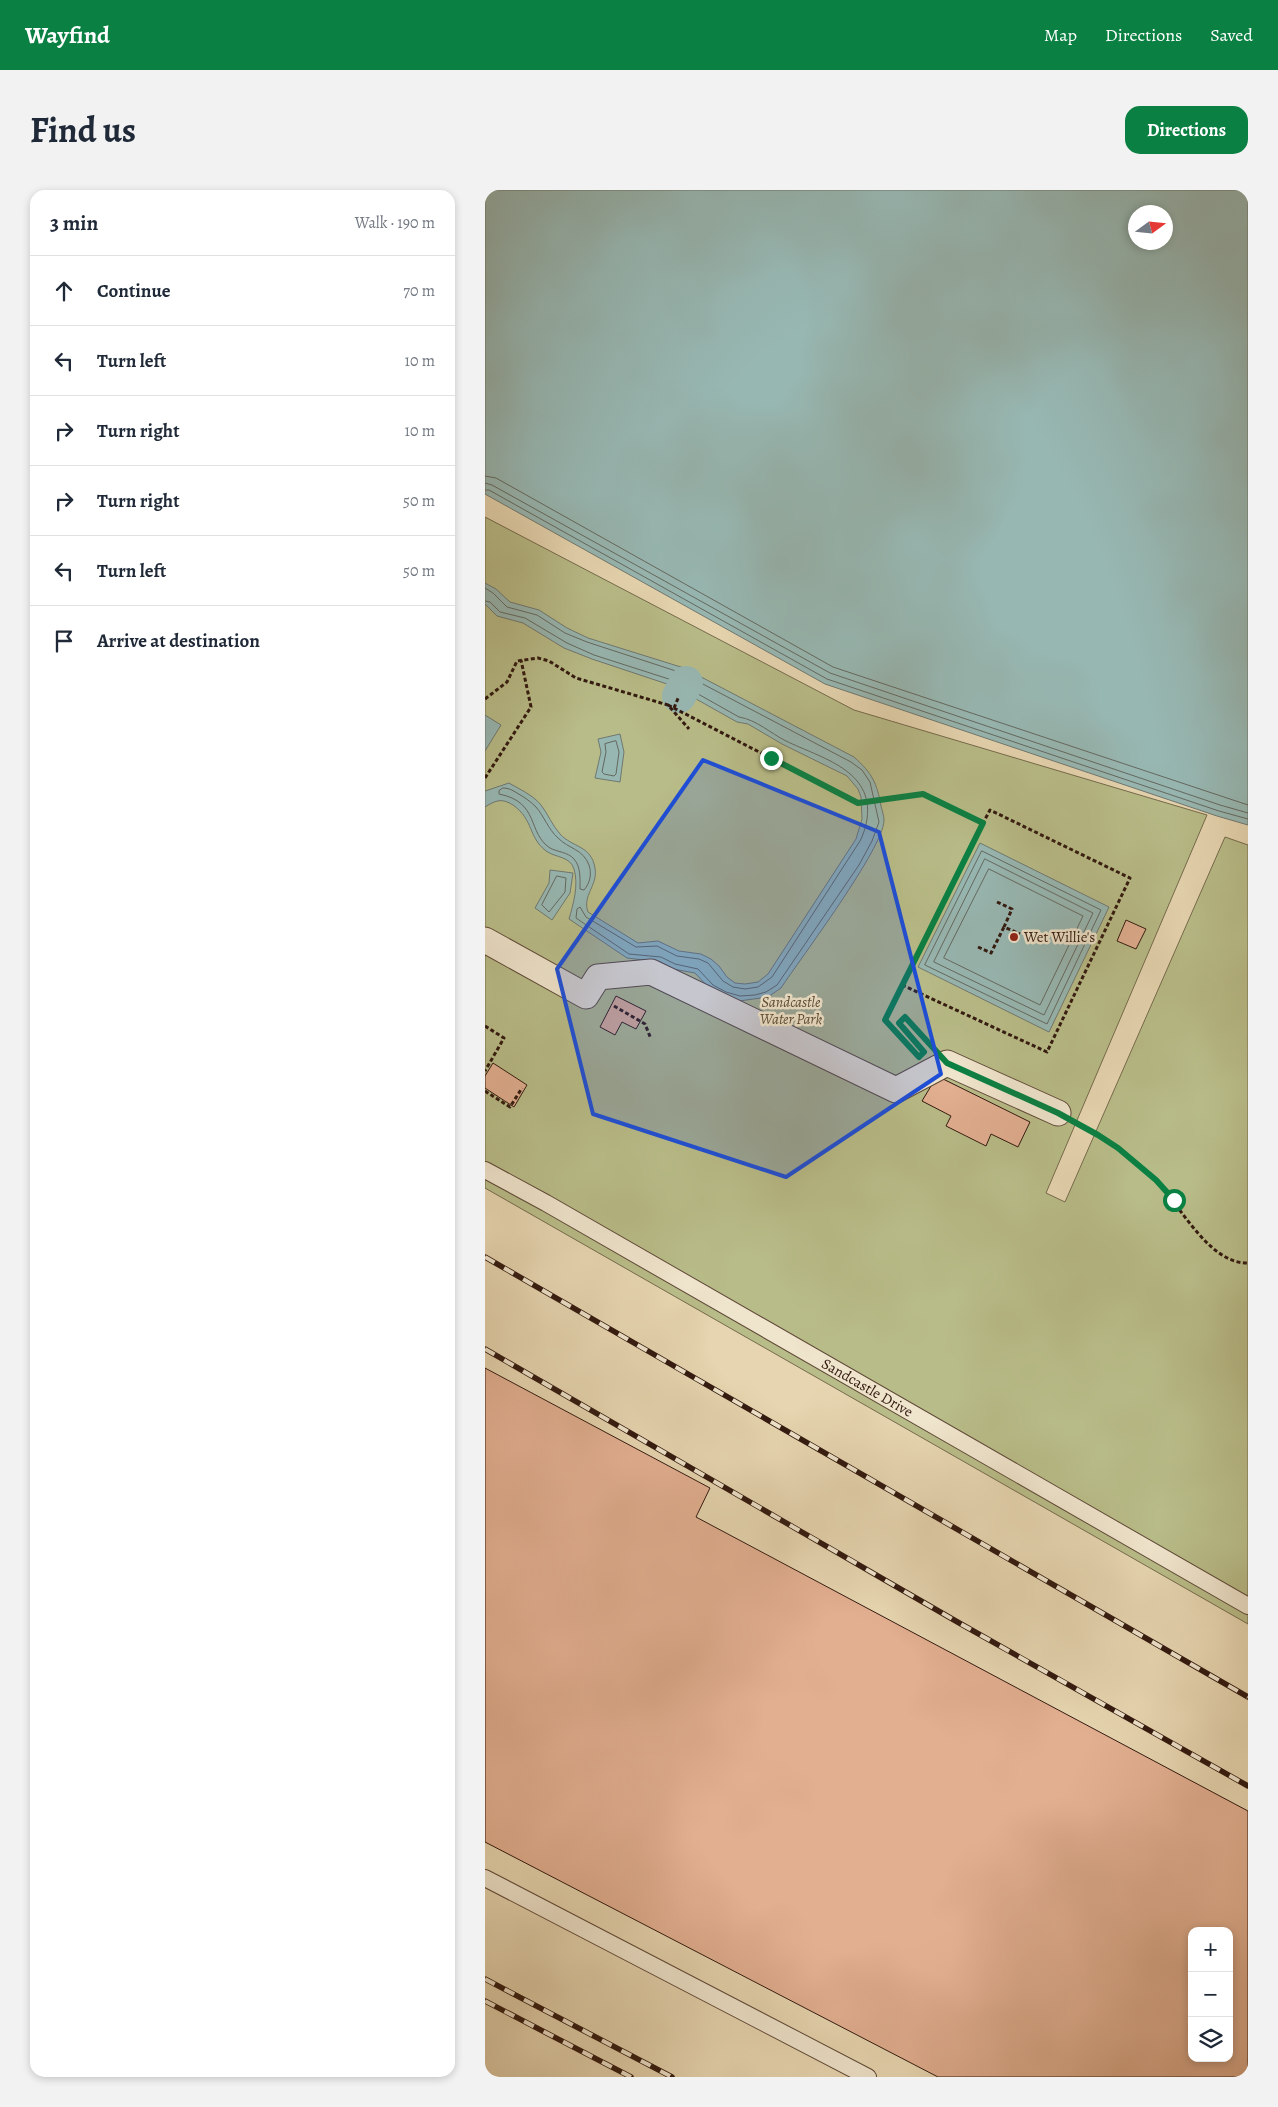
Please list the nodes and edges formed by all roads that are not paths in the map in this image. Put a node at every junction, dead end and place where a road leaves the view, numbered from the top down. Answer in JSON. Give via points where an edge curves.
{"nodes":[{"id":1,"x":485,"y":940,"type":"edge"},
{"id":2,"x":1058,"y":1113,"type":"road end"},
{"id":3,"x":485,"y":1170,"type":"edge"},
{"id":4,"x":1248,"y":1606,"type":"edge"},
{"id":5,"x":485,"y":1878,"type":"edge"},
{"id":6,"x":868,"y":2077,"type":"edge"}],
"edges":[{"from":1,"to":2,"type":"street","via":[[586,996],[598,977],[651,972],[896,1090],[947,1063]]},
{"from":3,"to":4,"type":"lane","name":"Sandcastle Drive"},
{"from":5,"to":6,"type":"lane"}]}
